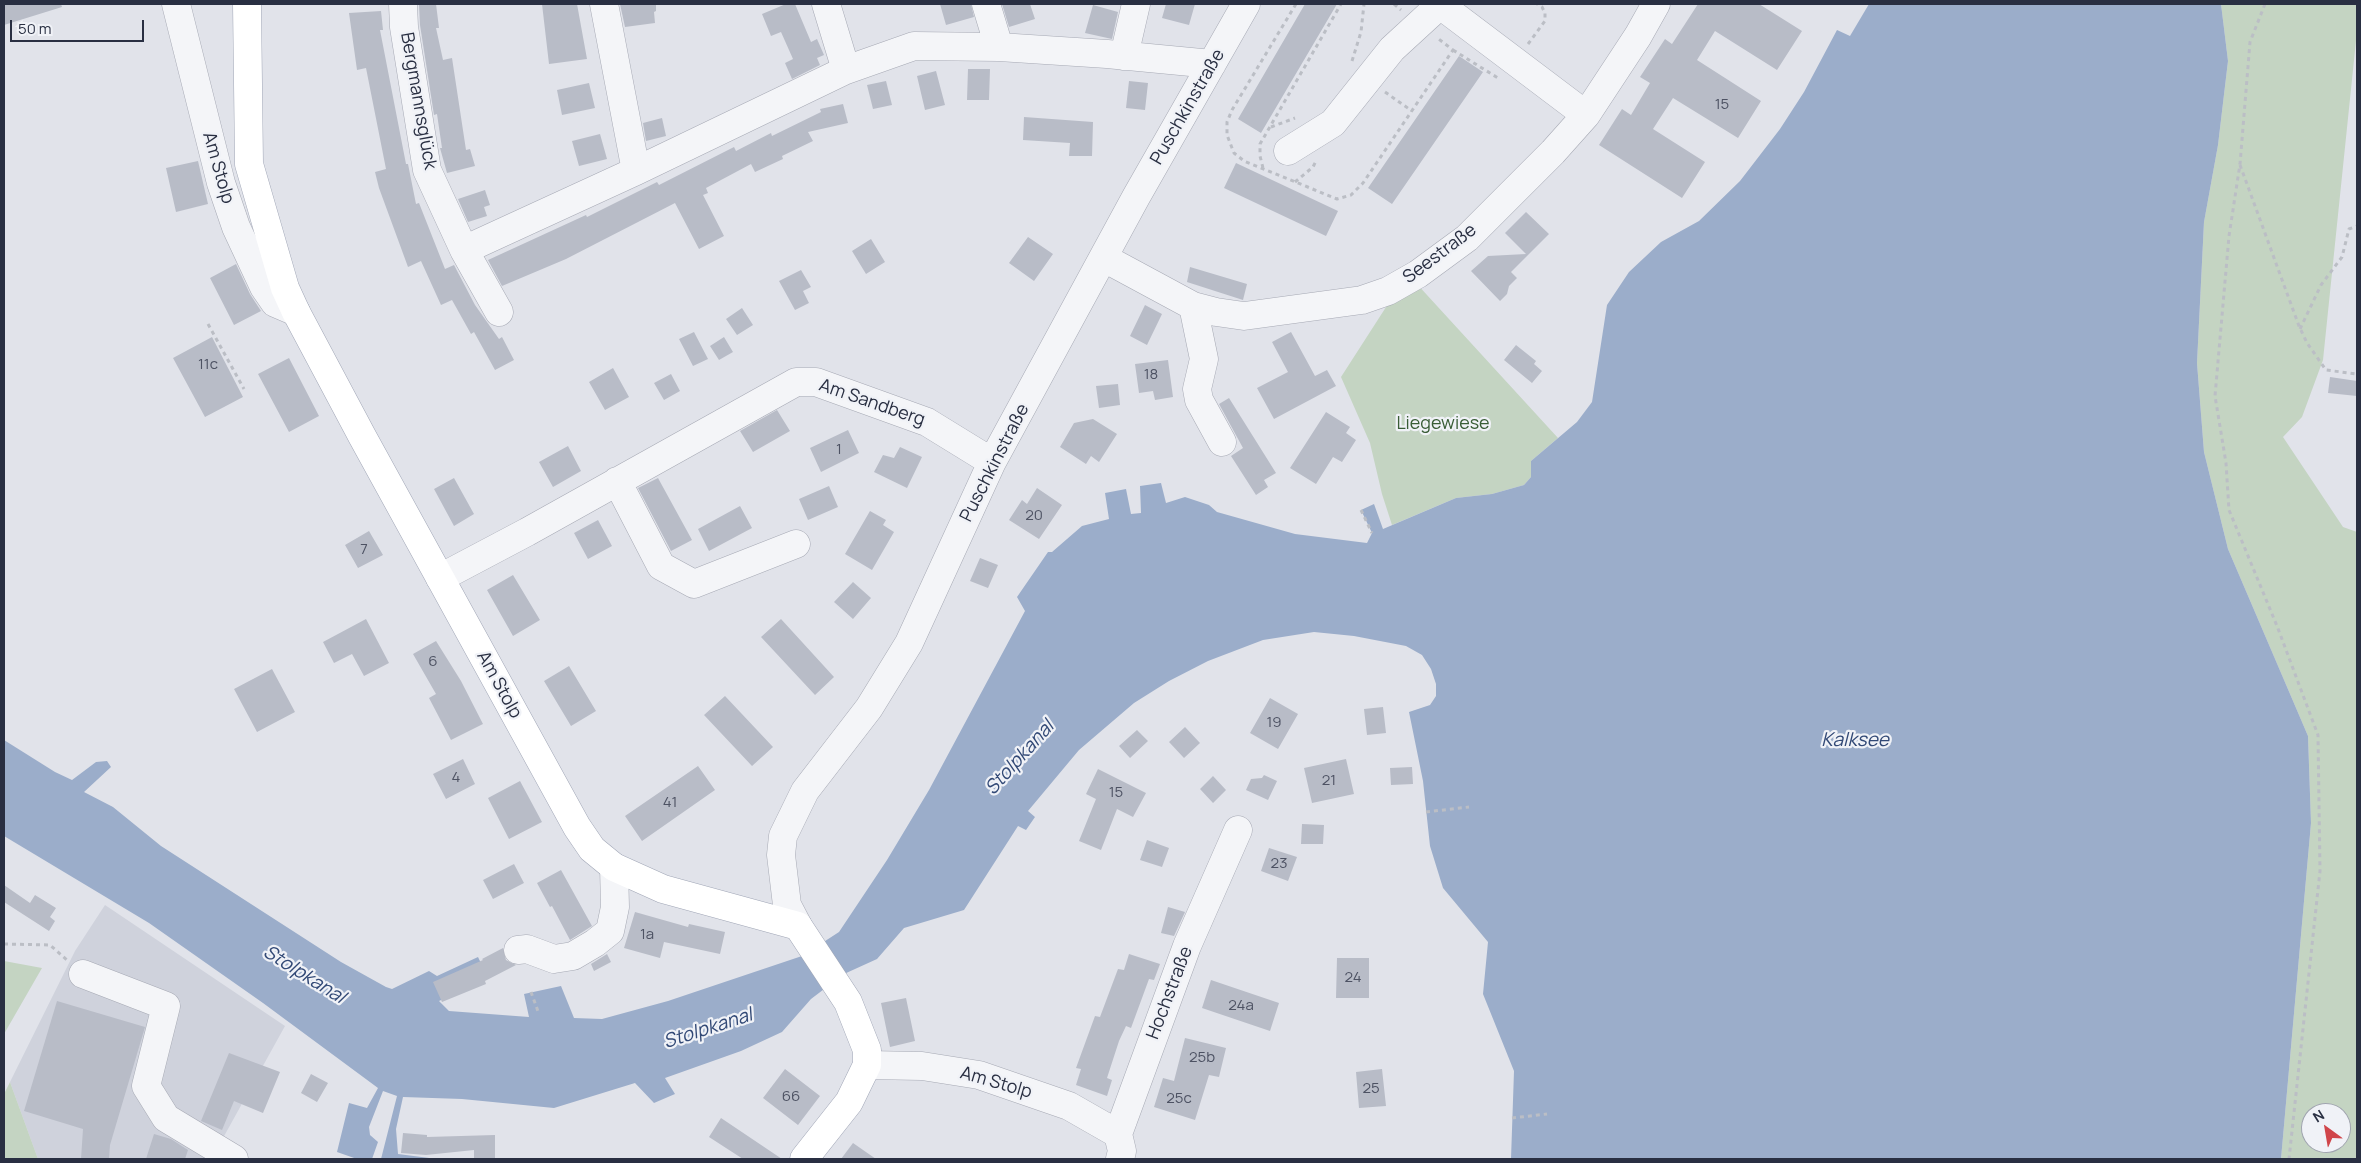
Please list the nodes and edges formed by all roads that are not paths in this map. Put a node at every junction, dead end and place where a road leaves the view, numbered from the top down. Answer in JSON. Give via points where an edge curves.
{"nodes":[{"id":1,"x":176,"y":4,"type":"edge"},
{"id":2,"x":247,"y":4,"type":"edge"},
{"id":3,"x":403,"y":4,"type":"edge"},
{"id":4,"x":604,"y":4,"type":"edge"},
{"id":5,"x":826,"y":4,"type":"edge"},
{"id":6,"x":986,"y":4,"type":"edge"},
{"id":7,"x":1136,"y":4,"type":"edge"},
{"id":8,"x":1246,"y":4,"type":"edge"},
{"id":9,"x":1440,"y":4,"type":"edge"},
{"id":10,"x":1656,"y":4,"type":"edge"},
{"id":11,"x":999,"y":48,"type":"junction"},
{"id":12,"x":1124,"y":56,"type":"junction"},
{"id":13,"x":1212,"y":64,"type":"junction"},
{"id":14,"x":846,"y":70,"type":"junction"},
{"id":15,"x":1586,"y":115,"type":"junction"},
{"id":16,"x":1288,"y":151,"type":"dead end"},
{"id":17,"x":636,"y":171,"type":"junction"},
{"id":18,"x":464,"y":250,"type":"junction"},
{"id":19,"x":1104,"y":258,"type":"junction"},
{"id":20,"x":1193,"y":306,"type":"junction"},
{"id":21,"x":296,"y":312,"type":"junction"},
{"id":22,"x":499,"y":312,"type":"dead end"},
{"id":23,"x":1222,"y":442,"type":"dead end"},
{"id":24,"x":992,"y":462,"type":"junction"},
{"id":25,"x":617,"y":481,"type":"junction"},
{"id":26,"x":796,"y":544,"type":"dead end"},
{"id":27,"x":440,"y":578,"type":"junction"},
{"id":28,"x":1238,"y":830,"type":"dead end"},
{"id":29,"x":614,"y":867,"type":"junction"},
{"id":30,"x":802,"y":931,"type":"junction"},
{"id":31,"x":518,"y":950,"type":"dead end"},
{"id":32,"x":83,"y":974,"type":"road end"},
{"id":33,"x":866,"y":1065,"type":"junction"},
{"id":34,"x":1119,"y":1146,"type":"edge"},
{"id":35,"x":234,"y":1159,"type":"edge"},
{"id":36,"x":804,"y":1159,"type":"edge"}],
"edges":[{"from":1,"to":21,"type":"street","name":"Am Stolp","via":[[221,182],[236,227],[275,303]]},
{"from":2,"to":21,"type":"main road","name":"Am Stolp","via":[[249,164]]},
{"from":3,"to":18,"type":"street","name":"Bergmannsglück","via":[[428,170]]},
{"from":4,"to":17,"type":"street"},
{"from":5,"to":14,"type":"street"},
{"from":6,"to":11,"type":"street"},
{"from":7,"to":12,"type":"street"},
{"from":8,"to":13,"type":"street","name":"Puschkinstraße"},
{"from":9,"to":15,"type":"street"},
{"from":9,"to":16,"type":"street","via":[[1392,49],[1333,123]]},
{"from":10,"to":15,"type":"street","name":"Seestraße"},
{"from":11,"to":12,"type":"street"},
{"from":11,"to":14,"type":"street","via":[[914,46]]},
{"from":12,"to":13,"type":"street"},
{"from":13,"to":19,"type":"street","name":"Puschkinstraße"},
{"from":14,"to":17,"type":"street"},
{"from":15,"to":20,"type":"street","name":"Seestraße","via":[[1466,238],[1418,274],[1388,291],[1362,300],[1244,316]]},
{"from":17,"to":18,"type":"street"},
{"from":18,"to":22,"type":"street","name":"Bergmannsglück"},
{"from":19,"to":20,"type":"street","name":"Seestraße"},
{"from":19,"to":24,"type":"street","name":"Puschkinstraße"},
{"from":20,"to":23,"type":"street","via":[[1204,359],[1197,389],[1199,400]]},
{"from":21,"to":27,"type":"main road","name":"Am Stolp"},
{"from":24,"to":25,"type":"street","name":"Am Sandberg","via":[[927,422],[816,382],[796,382]]},
{"from":24,"to":30,"type":"street","name":"Puschkinstraße","via":[[909,643],[869,708],[805,791],[784,836],[781,855],[787,904]]},
{"from":25,"to":26,"type":"street","via":[[661,566],[694,584]]},
{"from":25,"to":27,"type":"street","name":"Am Sandberg"},
{"from":27,"to":29,"type":"main road","name":"Am Stolp","via":[[577,827],[592,849]]},
{"from":28,"to":34,"type":"street","name":"Hochstraße","via":[[1188,946]]},
{"from":29,"to":30,"type":"main road","name":"Am Stolp","via":[[663,888]]},
{"from":29,"to":31,"type":"street","via":[[615,907],[610,931],[572,956],[554,959],[527,949]]},
{"from":30,"to":33,"type":"main road","via":[[848,1002],[866,1050]]},
{"from":32,"to":35,"type":"street","via":[[166,1006],[146,1086],[166,1118]]},
{"from":33,"to":34,"type":"street","name":"Am Stolp","via":[[922,1066],[979,1074],[1069,1106]]},
{"from":33,"to":36,"type":"main road","via":[[849,1102]]}]}
